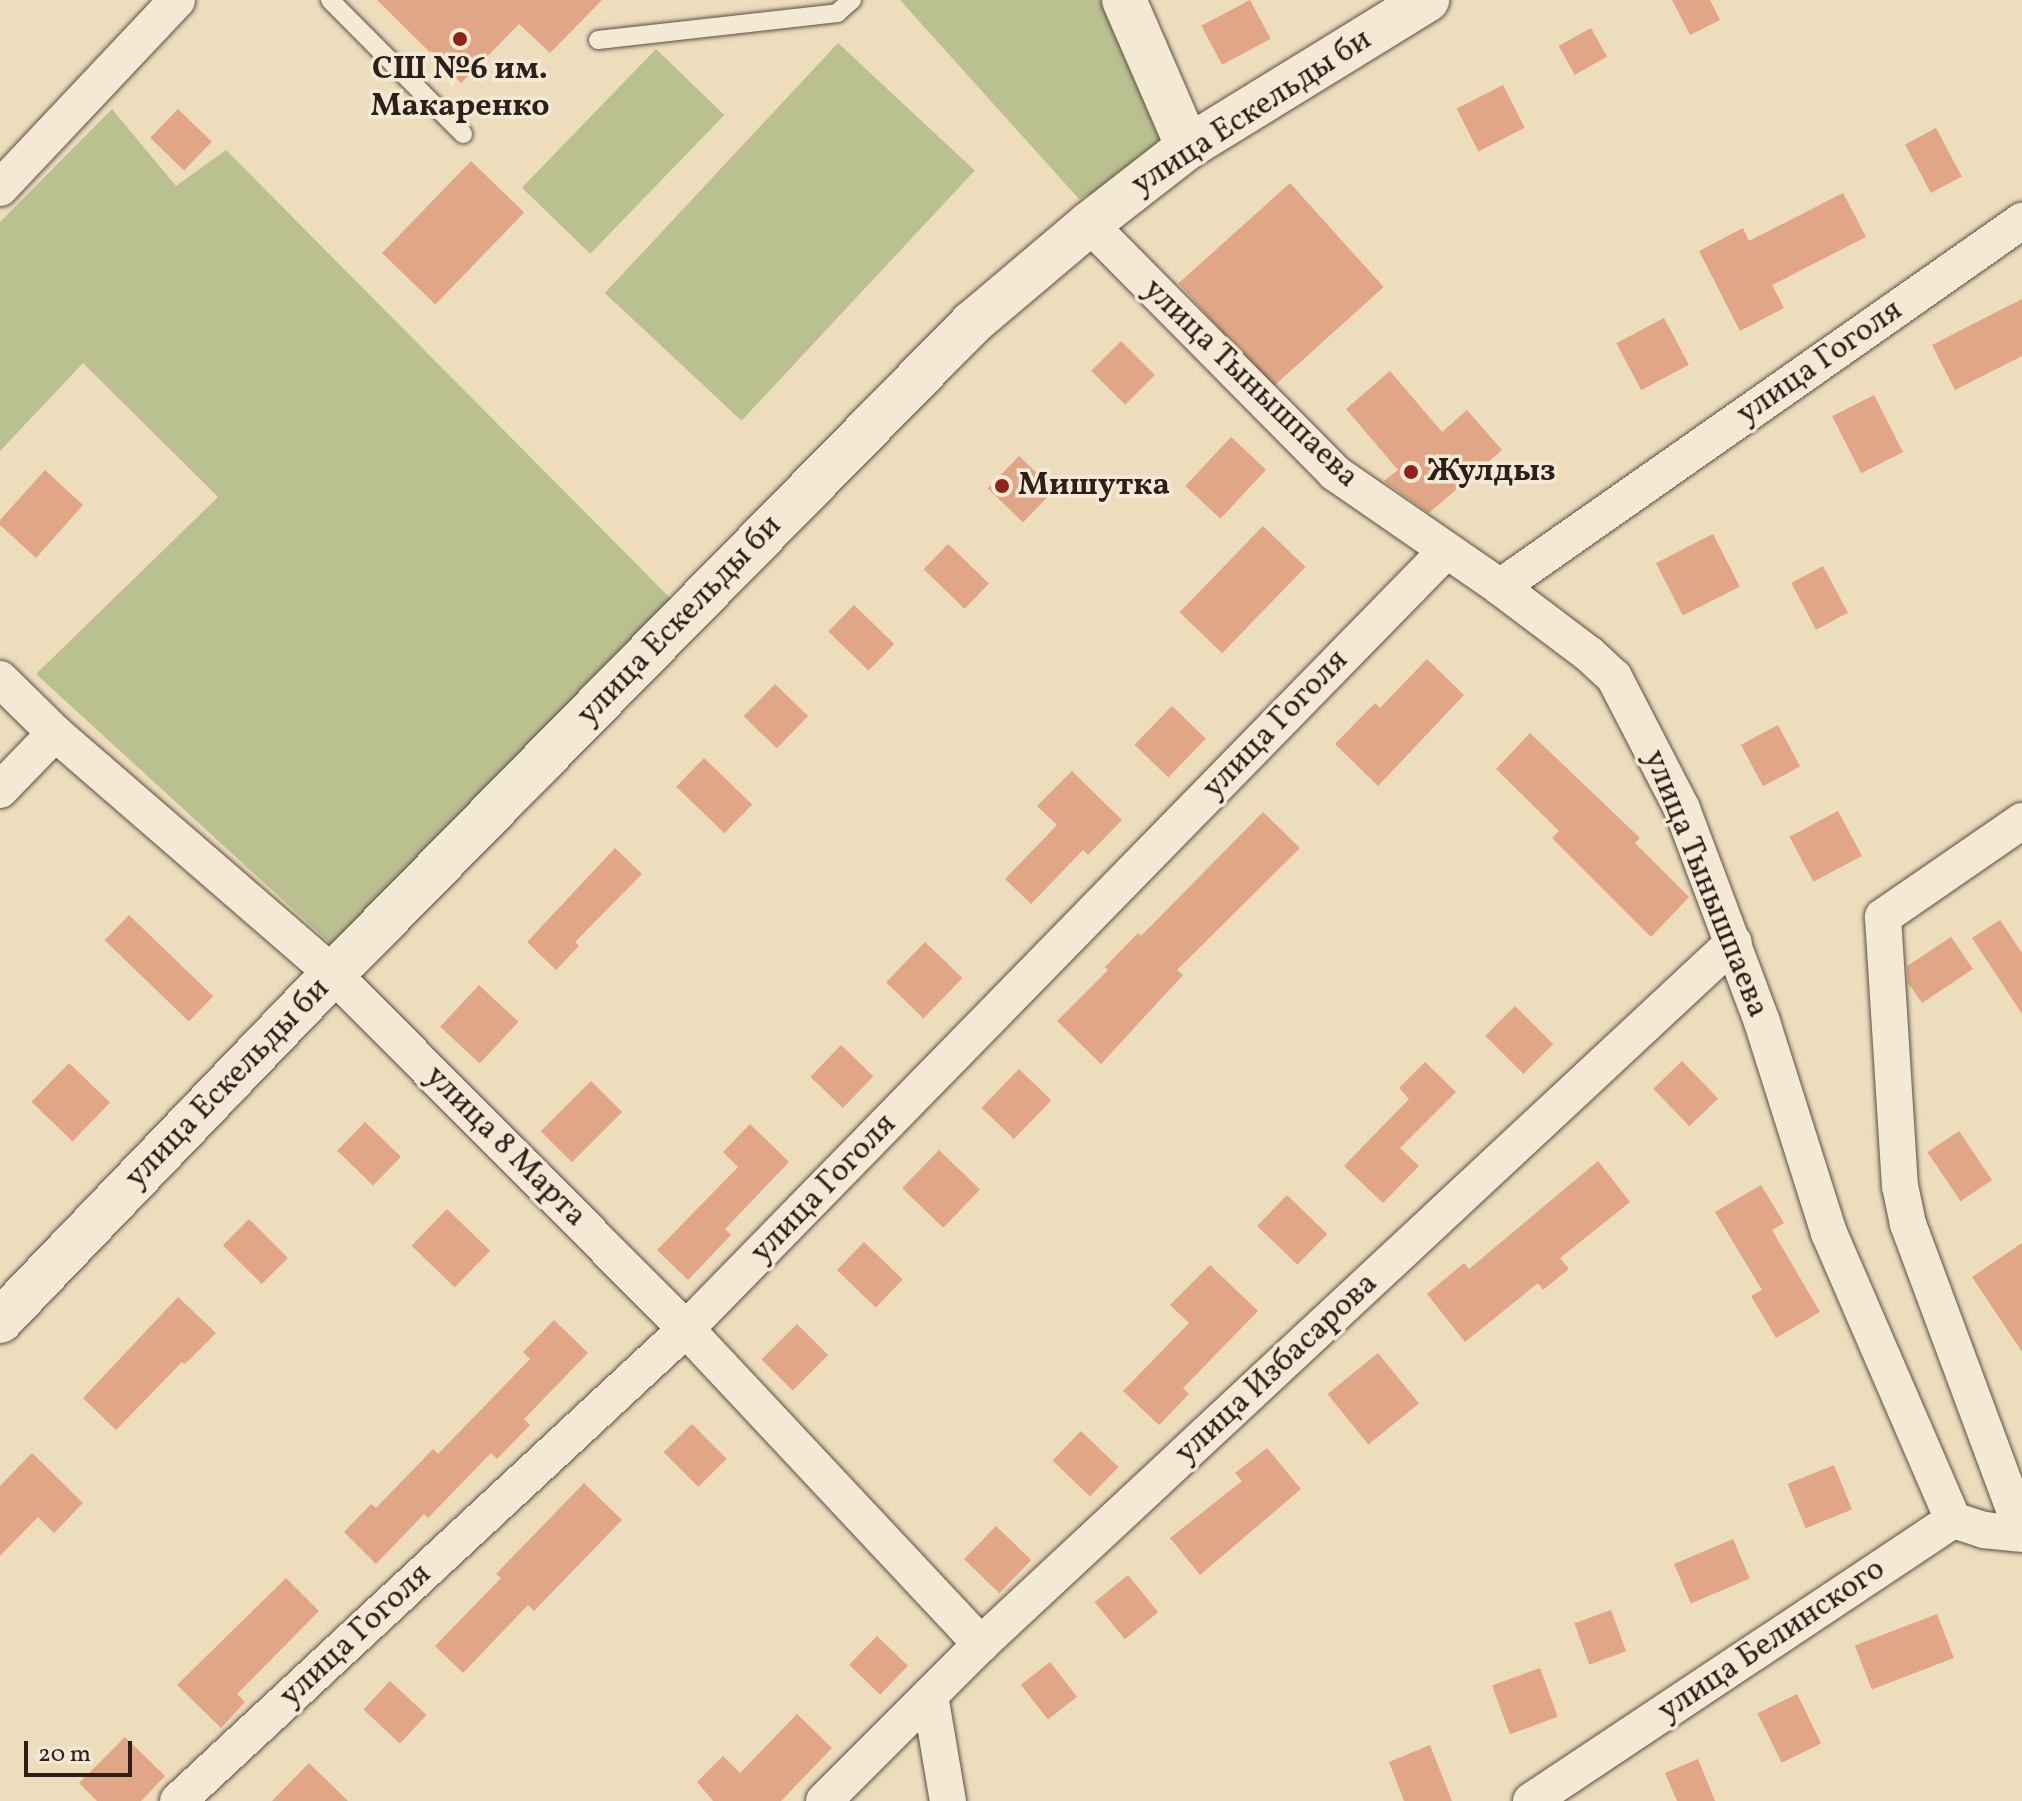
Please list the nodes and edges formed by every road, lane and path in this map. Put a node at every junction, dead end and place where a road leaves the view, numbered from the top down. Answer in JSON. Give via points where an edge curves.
{"nodes":[{"id":1,"x":177,"y":0,"type":"edge"},
{"id":2,"x":330,"y":0,"type":"edge"},
{"id":3,"x":852,"y":0,"type":"edge"},
{"id":4,"x":1124,"y":0,"type":"edge"},
{"id":5,"x":1427,"y":0,"type":"edge"},
{"id":6,"x":598,"y":40,"type":"dead end"},
{"id":7,"x":463,"y":134,"type":"dead end"},
{"id":8,"x":1188,"y":147,"type":"junction"},
{"id":9,"x":0,"y":188,"type":"edge"},
{"id":10,"x":2022,"y":221,"type":"edge"},
{"id":11,"x":1089,"y":224,"type":"junction"},
{"id":12,"x":1445,"y":552,"type":"junction"},
{"id":13,"x":1500,"y":587,"type":"junction"},
{"id":14,"x":0,"y":679,"type":"edge"},
{"id":15,"x":55,"y":733,"type":"junction"},
{"id":16,"x":0,"y":790,"type":"edge"},
{"id":17,"x":2022,"y":821,"type":"edge"},
{"id":18,"x":1734,"y":942,"type":"junction"},
{"id":19,"x":333,"y":974,"type":"junction"},
{"id":20,"x":0,"y":1321,"type":"edge"},
{"id":21,"x":686,"y":1329,"type":"junction"},
{"id":22,"x":1953,"y":1520,"type":"junction"},
{"id":23,"x":2022,"y":1532,"type":"edge"},
{"id":24,"x":981,"y":1644,"type":"junction"},
{"id":25,"x":930,"y":1695,"type":"junction"},
{"id":26,"x":178,"y":1801,"type":"edge"},
{"id":27,"x":824,"y":1801,"type":"edge"},
{"id":28,"x":948,"y":1801,"type":"edge"},
{"id":29,"x":1531,"y":1801,"type":"edge"}],
"edges":[{"from":1,"to":9,"type":"street"},
{"from":2,"to":7,"type":"lane"},
{"from":3,"to":6,"type":"lane","via":[[837,13]]},
{"from":4,"to":8,"type":"street"},
{"from":5,"to":8,"type":"street","name":"улица Ескельды би"},
{"from":8,"to":11,"type":"street","name":"улица Ескельды би"},
{"from":10,"to":13,"type":"street","name":"улица Гоголя"},
{"from":11,"to":12,"type":"street","name":"улица Тынышпаева","via":[[1335,473]]},
{"from":11,"to":19,"type":"street","name":"улица Ескельды би","via":[[972,323]]},
{"from":12,"to":13,"type":"street","name":"улица Тынышпаева"},
{"from":12,"to":21,"type":"street","name":"улица Гоголя"},
{"from":13,"to":18,"type":"street","name":"улица Тынышпаева","via":[[1614,677],[1682,809]]},
{"from":14,"to":15,"type":"street","name":"улица 8 Марта"},
{"from":15,"to":16,"type":"street"},
{"from":15,"to":19,"type":"street","name":"улица 8 Марта"},
{"from":17,"to":23,"type":"street","via":[[1883,917],[1900,1186],[1908,1224]]},
{"from":18,"to":22,"type":"street","name":"улица Тынышпаева","via":[[1829,1233]]},
{"from":18,"to":24,"type":"street","name":"улица Избасарова"},
{"from":19,"to":20,"type":"street","name":"улица Ескельды би"},
{"from":19,"to":21,"type":"street","name":"улица 8 Марта"},
{"from":21,"to":24,"type":"street","name":"улица 8 Марта"},
{"from":21,"to":26,"type":"street","name":"улица Гоголя"},
{"from":22,"to":23,"type":"street","via":[[1984,1530]]},
{"from":22,"to":29,"type":"street","name":"улица Белинского"},
{"from":24,"to":25,"type":"street","name":"улица Избасарова"},
{"from":25,"to":27,"type":"street","name":"улица Избасарова"},
{"from":25,"to":28,"type":"street"}]}
